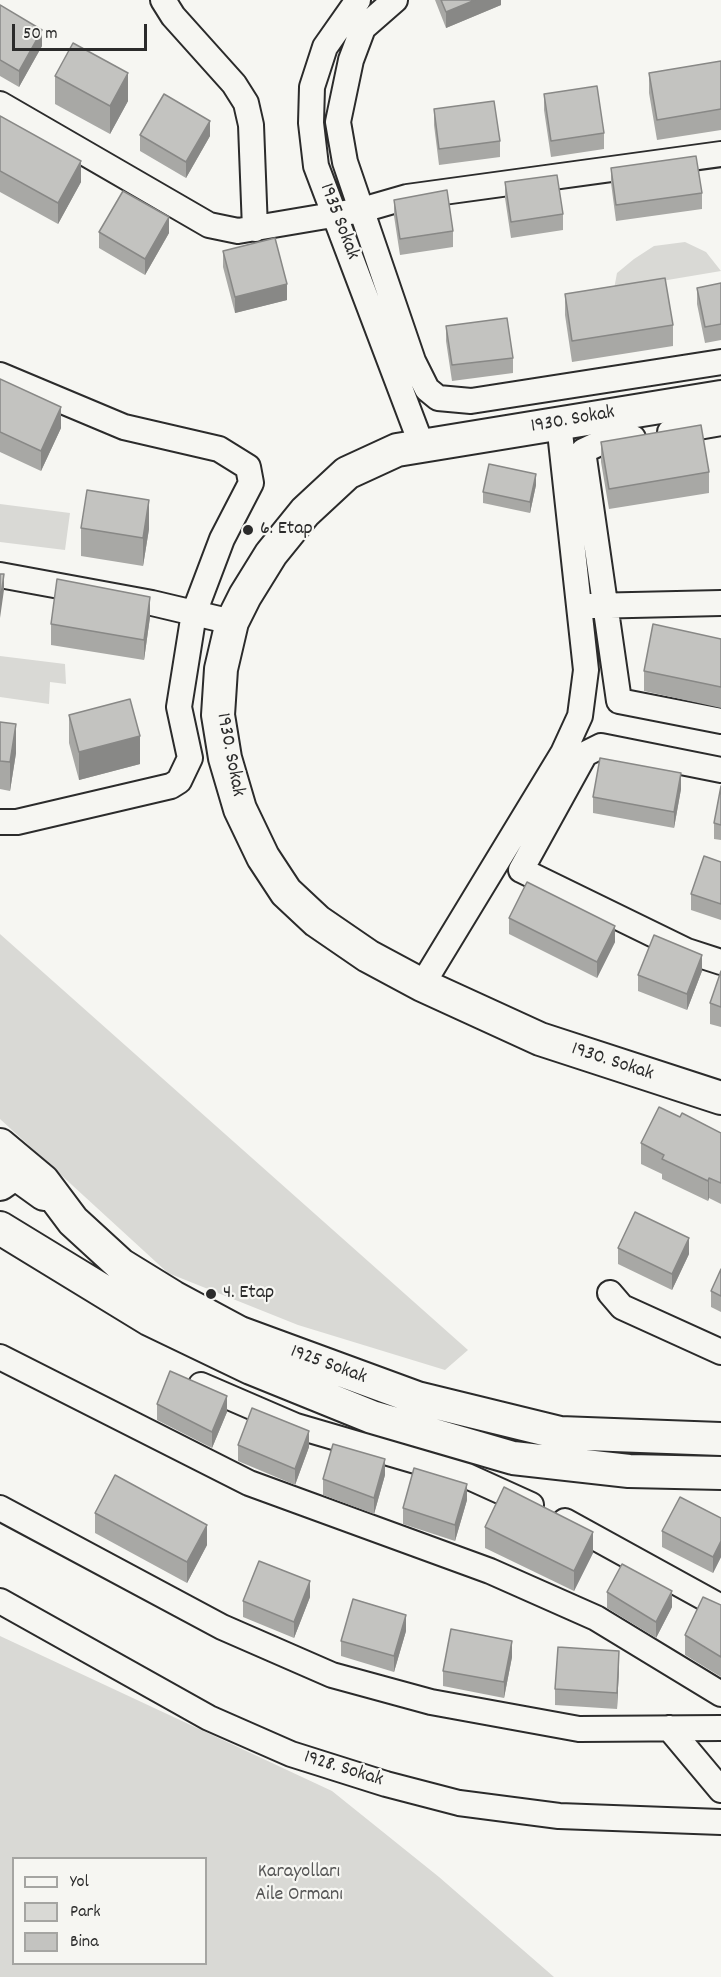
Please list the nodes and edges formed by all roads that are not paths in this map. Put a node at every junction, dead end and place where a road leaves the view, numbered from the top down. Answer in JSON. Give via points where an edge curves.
{"nodes":[{"id":1,"x":164,"y":0,"type":"edge"},
{"id":2,"x":358,"y":0,"type":"edge"},
{"id":3,"x":392,"y":1,"type":"edge"},
{"id":4,"x":0,"y":104,"type":"edge"},
{"id":5,"x":721,"y":154,"type":"edge"},
{"id":6,"x":362,"y":210,"type":"junction"},
{"id":7,"x":335,"y":215,"type":"junction"},
{"id":8,"x":255,"y":229,"type":"junction"},
{"id":9,"x":721,"y":362,"type":"edge"},
{"id":10,"x":0,"y":375,"type":"edge"},
{"id":11,"x":721,"y":397,"type":"edge"},
{"id":12,"x":559,"y":423,"type":"junction"},
{"id":13,"x":721,"y":423,"type":"edge"},
{"id":14,"x":422,"y":446,"type":"junction"},
{"id":15,"x":0,"y":575,"type":"edge"},
{"id":16,"x":721,"y":603,"type":"edge"},
{"id":17,"x":605,"y":605,"type":"junction"},
{"id":18,"x":581,"y":606,"type":"junction"},
{"id":19,"x":194,"y":613,"type":"junction"},
{"id":20,"x":232,"y":622,"type":"junction"},
{"id":21,"x":721,"y":721,"type":"edge"},
{"id":22,"x":721,"y":770,"type":"edge"},
{"id":23,"x":0,"y":822,"type":"edge"},
{"id":24,"x":500,"y":857,"type":"junction"},
{"id":25,"x":521,"y":870,"type":"junction"},
{"id":26,"x":721,"y":962,"type":"edge"},
{"id":27,"x":422,"y":985,"type":"junction"},
{"id":28,"x":721,"y":1098,"type":"edge"},
{"id":29,"x":0,"y":1145,"type":"edge"},
{"id":30,"x":0,"y":1184,"type":"edge"},
{"id":31,"x":74,"y":1221,"type":"junction"},
{"id":32,"x":6,"y":1230,"type":"edge"},
{"id":33,"x":610,"y":1293,"type":"dead end"},
{"id":34,"x":721,"y":1353,"type":"edge"},
{"id":35,"x":0,"y":1357,"type":"edge"},
{"id":36,"x":201,"y":1385,"type":"edge"},
{"id":37,"x":721,"y":1439,"type":"edge"},
{"id":38,"x":721,"y":1473,"type":"edge"},
{"id":39,"x":0,"y":1508,"type":"edge"},
{"id":40,"x":0,"y":1601,"type":"edge"},
{"id":41,"x":721,"y":1606,"type":"edge"},
{"id":42,"x":721,"y":1694,"type":"edge"},
{"id":43,"x":669,"y":1728,"type":"junction"},
{"id":44,"x":721,"y":1728,"type":"edge"},
{"id":45,"x":721,"y":1790,"type":"edge"},
{"id":46,"x":721,"y":1822,"type":"edge"}],
"edges":[{"from":1,"to":8,"type":"street","via":[[246,103],[251,125]]},
{"from":2,"to":7,"type":"street","name":"1935 Sokak","via":[[325,47],[312,87],[316,165]]},
{"from":3,"to":6,"type":"street","via":[[363,27],[339,111],[345,162]]},
{"from":4,"to":8,"type":"street","via":[[209,225],[238,231]]},
{"from":5,"to":6,"type":"street","via":[[417,195]]},
{"from":6,"to":7,"type":"street"},
{"from":6,"to":9,"type":"street","via":[[413,361],[427,389],[438,398],[471,400]]},
{"from":7,"to":8,"type":"street"},
{"from":7,"to":14,"type":"street","name":"1935 Sokak"},
{"from":10,"to":19,"type":"street","via":[[124,427],[219,449],[248,467],[251,483],[222,539]]},
{"from":11,"to":12,"type":"main road","name":"1930. Sokak"},
{"from":12,"to":14,"type":"main road","name":"1930. Sokak"},
{"from":12,"to":18,"type":"street"},
{"from":13,"to":17,"type":"street","via":[[600,443],[583,451]]},
{"from":14,"to":20,"type":"main road","name":"1930. Sokak","via":[[397,450],[347,473],[305,512],[271,554]]},
{"from":15,"to":19,"type":"street"},
{"from":16,"to":17,"type":"street"},
{"from":17,"to":18,"type":"street"},
{"from":17,"to":21,"type":"street","via":[[619,701]]},
{"from":18,"to":24,"type":"street","via":[[586,670],[580,716],[563,753]]},
{"from":19,"to":20,"type":"street"},
{"from":19,"to":23,"type":"street","via":[[179,707],[190,758],[179,781],[17,822]]},
{"from":20,"to":27,"type":"main road","name":"1930. Sokak","via":[[221,669],[218,715],[240,809],[263,857],[286,892],[317,921],[368,956]]},
{"from":22,"to":25,"type":"street","via":[[601,746],[585,754]]},
{"from":24,"to":25,"type":"street"},
{"from":24,"to":27,"type":"street"},
{"from":25,"to":26,"type":"street","via":[[687,951]]},
{"from":27,"to":28,"type":"main road","name":"1930. Sokak","via":[[540,1039]]},
{"from":29,"to":31,"type":"main road","name":"1925 Sokak","via":[[43,1181]]},
{"from":30,"to":31,"type":"main road","via":[[19,1176]]},
{"from":31,"to":37,"type":"main road","name":"1925 Sokak","via":[[121,1265],[240,1333],[417,1398],[560,1433]]},
{"from":32,"to":38,"type":"main road","name":"1925 Sokak","via":[[149,1319],[251,1368],[372,1417],[513,1458],[629,1471]]},
{"from":33,"to":34,"type":"street","via":[[622,1307]]},
{"from":35,"to":42,"type":"street","via":[[249,1483],[490,1571],[596,1618]]},
{"from":36,"to":41,"type":"street","via":[[296,1426],[467,1476],[550,1513]]},
{"from":39,"to":43,"type":"street","via":[[222,1627],[332,1675],[431,1702],[579,1729]]},
{"from":40,"to":46,"type":"street","name":"1928. Sokak","via":[[209,1718],[291,1754],[355,1774],[470,1804],[559,1816]]},
{"from":43,"to":44,"type":"street"},
{"from":43,"to":45,"type":"street"}]}
